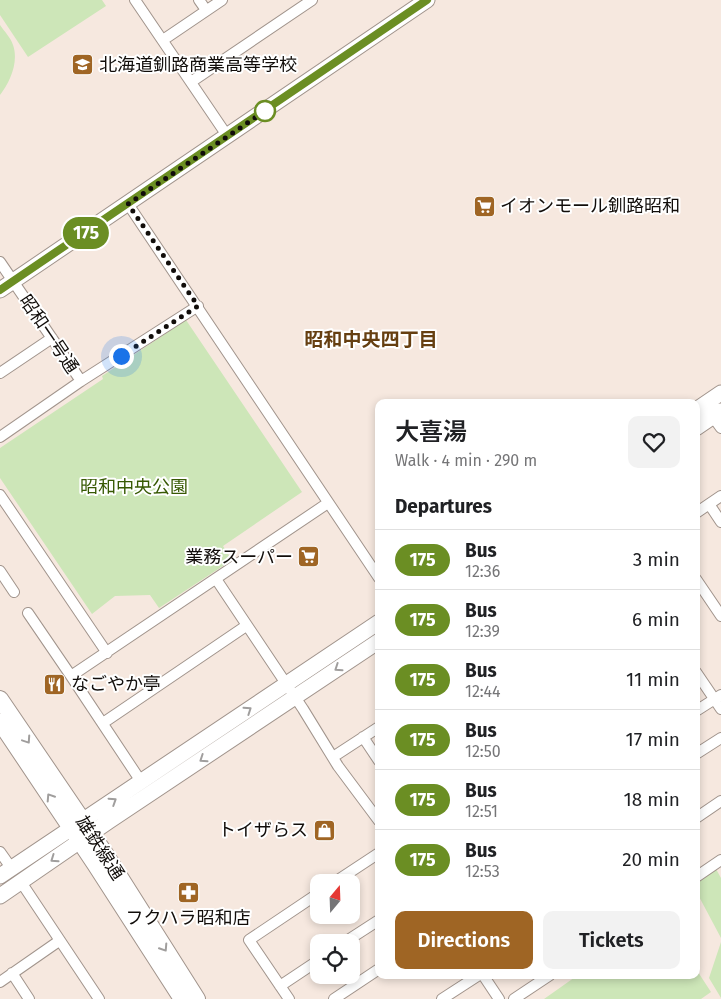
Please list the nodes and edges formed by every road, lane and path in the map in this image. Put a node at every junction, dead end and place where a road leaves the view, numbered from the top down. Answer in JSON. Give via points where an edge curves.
{"nodes":[{"id":1,"x":135,"y":0,"type":"edge"},
{"id":2,"x":199,"y":0,"type":"edge"},
{"id":3,"x":222,"y":0,"type":"edge"},
{"id":4,"x":312,"y":0,"type":"edge"},
{"id":5,"x":427,"y":0,"type":"edge"},
{"id":6,"x":206,"y":10,"type":"junction"},
{"id":7,"x":163,"y":40,"type":"junction"},
{"id":8,"x":191,"y":82,"type":"junction"},
{"id":9,"x":228,"y":137,"type":"junction"},
{"id":10,"x":128,"y":204,"type":"junction"},
{"id":11,"x":0,"y":262,"type":"edge"},
{"id":12,"x":14,"y":281,"type":"junction"},
{"id":13,"x":0,"y":290,"type":"edge"},
{"id":14,"x":198,"y":306,"type":"junction"},
{"id":15,"x":52,"y":338,"type":"junction"},
{"id":16,"x":0,"y":373,"type":"edge"},
{"id":17,"x":82,"y":382,"type":"junction"},
{"id":18,"x":721,"y":393,"type":"edge"},
{"id":19,"x":700,"y":407,"type":"edge"},
{"id":20,"x":718,"y":419,"type":"edge"},
{"id":21,"x":700,"y":426,"type":"edge"},
{"id":22,"x":0,"y":437,"type":"edge"},
{"id":23,"x":0,"y":495,"type":"edge"},
{"id":24,"x":721,"y":496,"type":"edge"},
{"id":25,"x":328,"y":503,"type":"junction"},
{"id":26,"x":709,"y":504,"type":"junction"},
{"id":27,"x":700,"y":510,"type":"edge"},
{"id":28,"x":721,"y":522,"type":"edge"},
{"id":29,"x":0,"y":571,"type":"edge"},
{"id":30,"x":375,"y":572,"type":"edge"},
{"id":31,"x":216,"y":579,"type":"junction"},
{"id":32,"x":700,"y":585,"type":"edge"},
{"id":33,"x":14,"y":592,"type":"dead end"},
{"id":34,"x":28,"y":613,"type":"dead end"},
{"id":35,"x":721,"y":616,"type":"edge"},
{"id":36,"x":375,"y":625,"type":"edge"},
{"id":37,"x":246,"y":626,"type":"junction"},
{"id":38,"x":375,"y":644,"type":"edge"},
{"id":39,"x":107,"y":652,"type":"junction"},
{"id":40,"x":72,"y":676,"type":"junction"},
{"id":41,"x":700,"y":677,"type":"edge"},
{"id":42,"x":286,"y":684,"type":"junction"},
{"id":43,"x":295,"y":697,"type":"junction"},
{"id":44,"x":718,"y":697,"type":"edge"},
{"id":45,"x":0,"y":699,"type":"edge"},
{"id":46,"x":700,"y":708,"type":"edge"},
{"id":47,"x":721,"y":709,"type":"edge"},
{"id":48,"x":0,"y":722,"type":"edge"},
{"id":49,"x":103,"y":723,"type":"junction"},
{"id":50,"x":375,"y":729,"type":"edge"},
{"id":51,"x":363,"y":737,"type":"junction"},
{"id":52,"x":721,"y":738,"type":"edge"},
{"id":53,"x":700,"y":751,"type":"edge"},
{"id":54,"x":375,"y":755,"type":"edge"},
{"id":55,"x":333,"y":757,"type":"junction"},
{"id":56,"x":142,"y":783,"type":"junction"},
{"id":57,"x":721,"y":801,"type":"edge"},
{"id":58,"x":375,"y":815,"type":"edge"},
{"id":59,"x":700,"y":815,"type":"edge"},
{"id":60,"x":81,"y":831,"type":"junction"},
{"id":61,"x":0,"y":852,"type":"edge"},
{"id":62,"x":375,"y":856,"type":"edge"},
{"id":63,"x":719,"y":866,"type":"edge"},
{"id":64,"x":6,"y":872,"type":"edge"},
{"id":65,"x":347,"y":874,"type":"edge"},
{"id":66,"x":700,"y":875,"type":"edge"},
{"id":67,"x":21,"y":882,"type":"junction"},
{"id":68,"x":0,"y":896,"type":"edge"},
{"id":69,"x":310,"y":899,"type":"edge"},
{"id":70,"x":375,"y":923,"type":"edge"},
{"id":71,"x":357,"y":934,"type":"edge"},
{"id":72,"x":60,"y":941,"type":"junction"},
{"id":73,"x":310,"y":966,"type":"edge"},
{"id":74,"x":375,"y":972,"type":"edge"},
{"id":75,"x":12,"y":973,"type":"junction"},
{"id":76,"x":473,"y":979,"type":"edge"},
{"id":77,"x":486,"y":979,"type":"edge"},
{"id":78,"x":544,"y":979,"type":"edge"},
{"id":79,"x":0,"y":982,"type":"edge"},
{"id":80,"x":280,"y":986,"type":"junction"},
{"id":81,"x":29,"y":999,"type":"edge"},
{"id":82,"x":99,"y":999,"type":"edge"},
{"id":83,"x":182,"y":999,"type":"edge"},
{"id":84,"x":197,"y":999,"type":"edge"},
{"id":85,"x":289,"y":999,"type":"edge"},
{"id":86,"x":334,"y":999,"type":"edge"},
{"id":87,"x":442,"y":999,"type":"edge"},
{"id":88,"x":499,"y":999,"type":"edge"},
{"id":89,"x":514,"y":999,"type":"edge"}],
"edges":[{"from":1,"to":7,"type":"street"},
{"from":2,"to":6,"type":"street"},
{"from":3,"to":6,"type":"street"},
{"from":4,"to":8,"type":"street"},
{"from":5,"to":9,"type":"street"},
{"from":6,"to":7,"type":"street"},
{"from":7,"to":8,"type":"street"},
{"from":8,"to":9,"type":"street"},
{"from":9,"to":10,"type":"street"},
{"from":10,"to":12,"type":"street"},
{"from":10,"to":14,"type":"street"},
{"from":11,"to":12,"type":"street","name":"昭和一号通"},
{"from":12,"to":13,"type":"street"},
{"from":12,"to":15,"type":"street","name":"昭和一号通"},
{"from":14,"to":17,"type":"street"},
{"from":14,"to":25,"type":"street"},
{"from":15,"to":16,"type":"street"},
{"from":15,"to":17,"type":"street","name":"昭和一号通"},
{"from":17,"to":22,"type":"street"},
{"from":18,"to":19,"type":"street"},
{"from":20,"to":21,"type":"street"},
{"from":23,"to":39,"type":"street"},
{"from":24,"to":26,"type":"street"},
{"from":25,"to":30,"type":"street"},
{"from":25,"to":31,"type":"street"},
{"from":26,"to":27,"type":"street"},
{"from":26,"to":28,"type":"street"},
{"from":29,"to":33,"type":"street"},
{"from":31,"to":37,"type":"street"},
{"from":31,"to":39,"type":"street"},
{"from":32,"to":35,"type":"street"},
{"from":34,"to":40,"type":"street"},
{"from":36,"to":42,"type":"street"},
{"from":37,"to":42,"type":"street"},
{"from":37,"to":49,"type":"street"},
{"from":38,"to":43,"type":"street","one_way":true},
{"from":39,"to":40,"type":"street"},
{"from":40,"to":49,"type":"street"},
{"from":41,"to":44,"type":"street"},
{"from":42,"to":43,"type":"street"},
{"from":56,"to":42,"type":"street","one_way":true},
{"from":43,"to":55,"type":"street"},
{"from":43,"to":60,"type":"street","one_way":true},
{"from":44,"to":46,"type":"street"},
{"from":44,"to":47,"type":"street"},
{"from":45,"to":60,"type":"main road","name":"雄鉄線通","one_way":true},
{"from":60,"to":48,"type":"main road","name":"雄鉄線通","one_way":true},
{"from":49,"to":56,"type":"street"},
{"from":50,"to":51,"type":"street"},
{"from":51,"to":54,"type":"street"},
{"from":51,"to":55,"type":"street"},
{"from":52,"to":53,"type":"street"},
{"from":55,"to":58,"type":"street"},
{"from":60,"to":56,"type":"street","one_way":true},
{"from":57,"to":59,"type":"street"},
{"from":60,"to":64,"type":"street"},
{"from":60,"to":67,"type":"street","one_way":true},
{"from":60,"to":83,"type":"main road","name":"雄鉄線通"},
{"from":60,"to":84,"type":"main road","name":"雄鉄線通","one_way":true},
{"from":61,"to":64,"type":"street"},
{"from":62,"to":65,"type":"street"},
{"from":63,"to":66,"type":"street"},
{"from":67,"to":68,"type":"street"},
{"from":67,"to":72,"type":"street"},
{"from":69,"to":80,"type":"street","via":[[249,940]]},
{"from":70,"to":71,"type":"street"},
{"from":72,"to":75,"type":"street"},
{"from":72,"to":82,"type":"street"},
{"from":73,"to":80,"type":"street"},
{"from":74,"to":86,"type":"street"},
{"from":75,"to":79,"type":"street"},
{"from":75,"to":81,"type":"street"},
{"from":76,"to":87,"type":"street"},
{"from":77,"to":88,"type":"street"},
{"from":78,"to":89,"type":"street"},
{"from":80,"to":85,"type":"street"}]}
